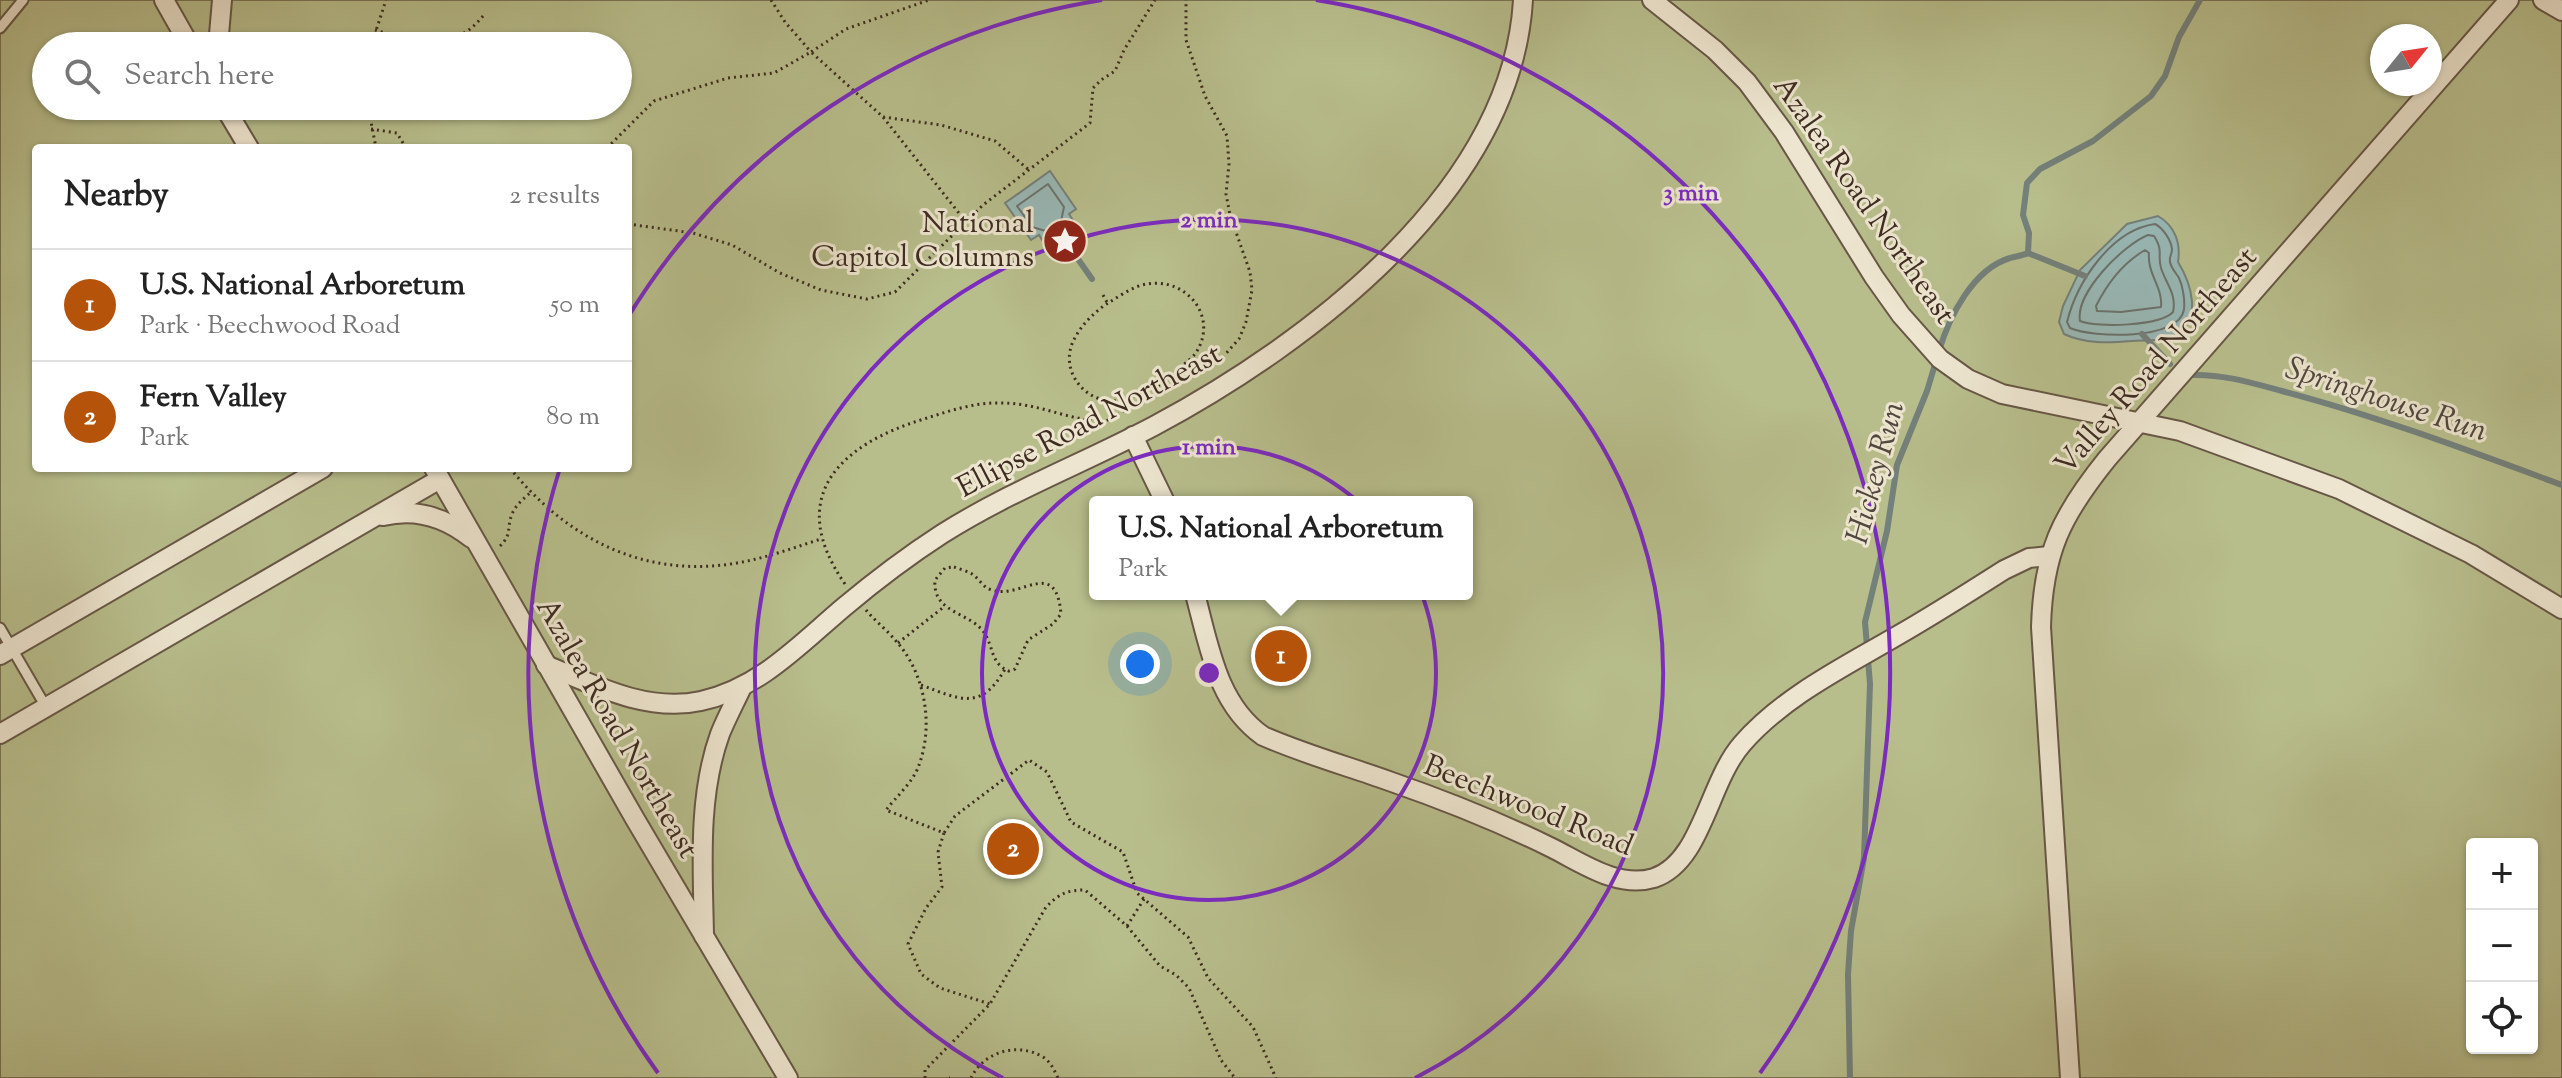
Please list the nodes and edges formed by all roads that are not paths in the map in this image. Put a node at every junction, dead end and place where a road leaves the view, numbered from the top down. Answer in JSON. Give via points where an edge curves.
{"nodes":[{"id":1,"x":23,"y":0,"type":"edge"},
{"id":2,"x":164,"y":0,"type":"edge"},
{"id":3,"x":222,"y":0,"type":"edge"},
{"id":4,"x":1523,"y":0,"type":"edge"},
{"id":5,"x":1652,"y":0,"type":"edge"},
{"id":6,"x":2509,"y":0,"type":"edge"},
{"id":7,"x":2543,"y":0,"type":"edge"},
{"id":8,"x":2562,"y":11,"type":"edge"},
{"id":9,"x":0,"y":28,"type":"edge"},
{"id":10,"x":182,"y":32,"type":"edge"},
{"id":11,"x":219,"y":32,"type":"edge"},
{"id":12,"x":234,"y":120,"type":"edge"},
{"id":13,"x":247,"y":144,"type":"edge"},
{"id":14,"x":2139,"y":424,"type":"junction"},
{"id":15,"x":1133,"y":436,"type":"junction"},
{"id":16,"x":316,"y":472,"type":"edge"},
{"id":17,"x":437,"y":474,"type":"edge"},
{"id":18,"x":1162,"y":496,"type":"edge"},
{"id":19,"x":369,"y":520,"type":"junction"},
{"id":20,"x":480,"y":549,"type":"junction"},
{"id":21,"x":2049,"y":556,"type":"junction"},
{"id":22,"x":1197,"y":600,"type":"edge"},
{"id":23,"x":2562,"y":609,"type":"edge"},
{"id":24,"x":0,"y":628,"type":"edge"},
{"id":25,"x":6,"y":651,"type":"edge"},
{"id":26,"x":546,"y":665,"type":"junction"},
{"id":27,"x":741,"y":689,"type":"junction"},
{"id":28,"x":46,"y":707,"type":"junction"},
{"id":29,"x":0,"y":734,"type":"edge"},
{"id":30,"x":704,"y":938,"type":"junction"},
{"id":31,"x":788,"y":1078,"type":"edge"},
{"id":32,"x":2070,"y":1078,"type":"edge"}],
"edges":[{"from":1,"to":9,"type":"lane"},
{"from":2,"to":10,"type":"street"},
{"from":3,"to":11,"type":"street"},
{"from":4,"to":15,"type":"street","name":"Ellipse Road Northeast","via":[[1517,44],[1500,96],[1474,149],[1422,222],[1356,289],[1290,342]]},
{"from":5,"to":14,"type":"street","name":"Azalea Road Northeast","via":[[1747,82],[1884,293],[1940,359],[2002,394]]},
{"from":6,"to":14,"type":"street","name":"Valley Road Northeast"},
{"from":7,"to":8,"type":"street"},
{"from":12,"to":13,"type":"street"},
{"from":14,"to":21,"type":"street","name":"Valley Road Northeast","via":[[2080,493]]},
{"from":14,"to":23,"type":"street","name":"Azalea Road Northeast","via":[[2180,431],[2360,498],[2471,554]]},
{"from":15,"to":18,"type":"street"},
{"from":15,"to":27,"type":"street","name":"Ellipse Road Northeast","via":[[941,534]]},
{"from":16,"to":25,"type":"street"},
{"from":17,"to":19,"type":"street"},
{"from":17,"to":20,"type":"street","name":"Azalea Road Northeast"},
{"from":19,"to":20,"type":"street","via":[[429,515],[446,521]]},
{"from":19,"to":28,"type":"street"},
{"from":20,"to":26,"type":"street","name":"Azalea Road Northeast"},
{"from":21,"to":22,"type":"street","name":"Beechwood Road","via":[[2019,562],[1790,701],[1753,732],[1723,770],[1684,856],[1661,874],[1636,881],[1606,874],[1484,817],[1263,736],[1229,701]]},
{"from":21,"to":32,"type":"street","name":"Valley Road Northeast","via":[[2041,633]]},
{"from":24,"to":25,"type":"lane"},
{"from":25,"to":28,"type":"lane"},
{"from":26,"to":27,"type":"street","name":"Ellipse Road Northeast","via":[[612,692],[659,703],[698,702]]},
{"from":26,"to":30,"type":"street","name":"Azalea Road Northeast"},
{"from":27,"to":30,"type":"street","via":[[720,735],[708,780]]},
{"from":28,"to":29,"type":"street"},
{"from":30,"to":31,"type":"street","name":"Azalea Road Northeast"}]}
